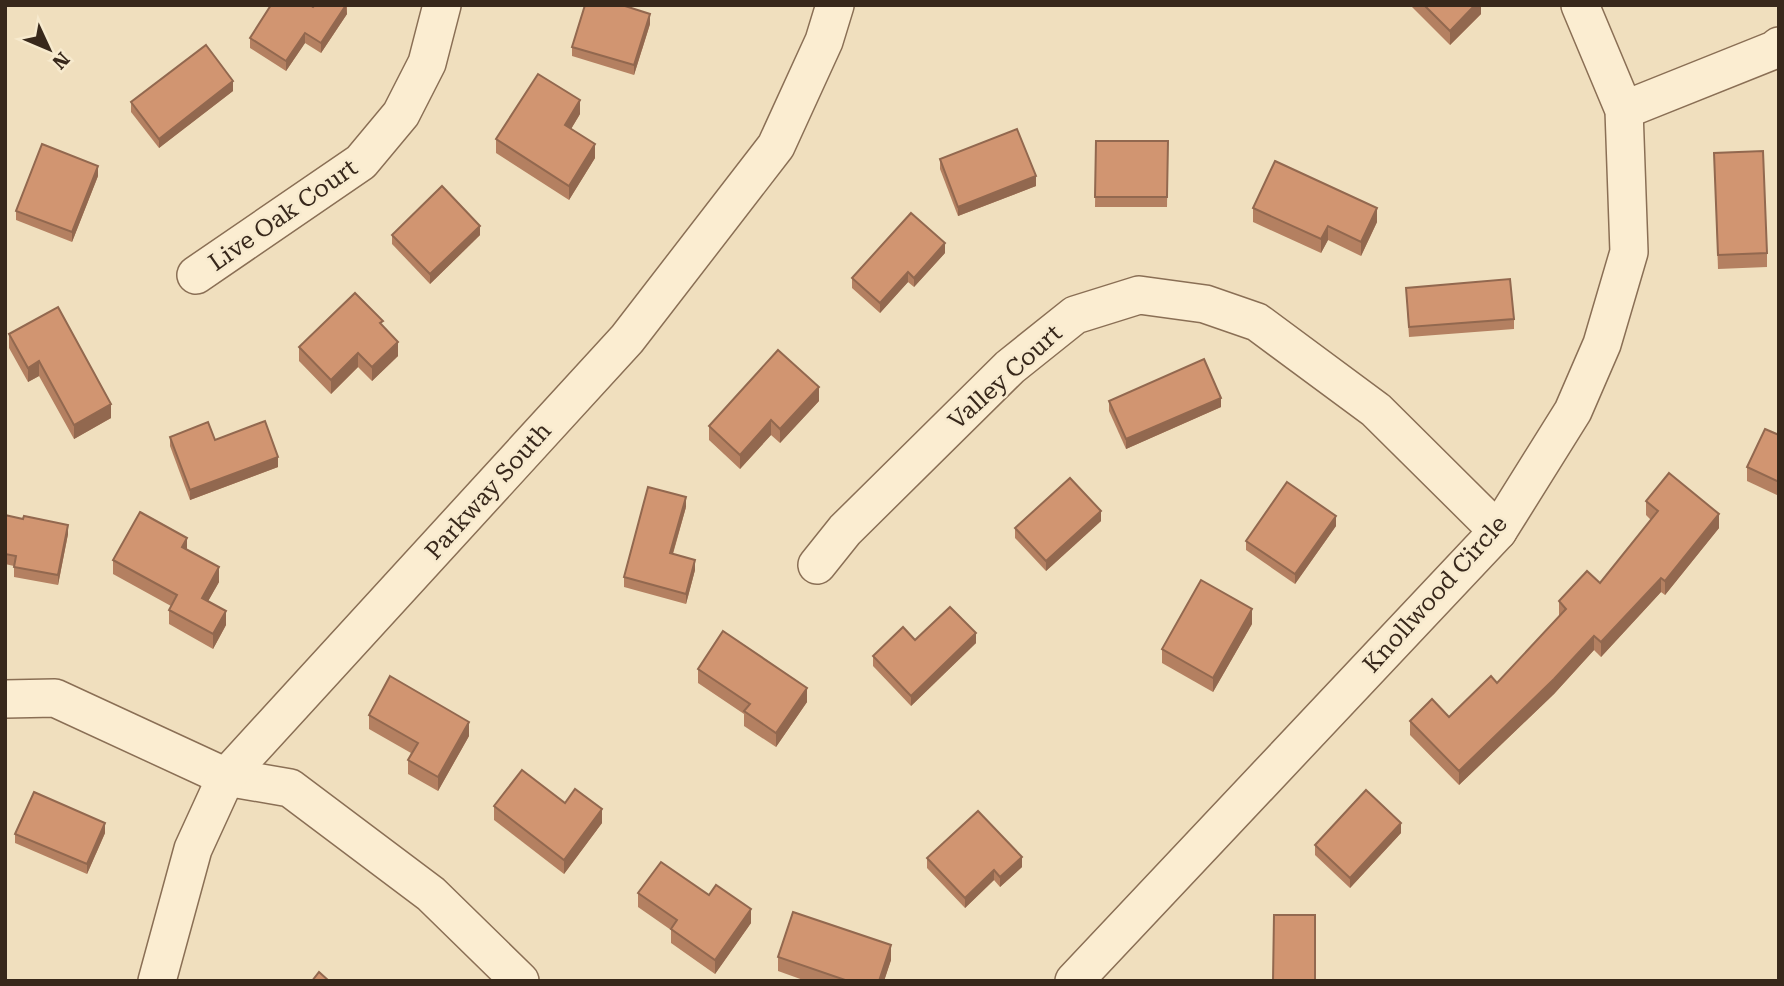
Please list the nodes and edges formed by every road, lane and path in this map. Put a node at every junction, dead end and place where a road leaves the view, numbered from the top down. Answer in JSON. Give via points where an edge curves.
{"nodes":[{"id":1,"x":442,"y":5,"type":"edge"},
{"id":2,"x":835,"y":5,"type":"edge"},
{"id":3,"x":1580,"y":5,"type":"edge"},
{"id":4,"x":1779,"y":46,"type":"edge"},
{"id":5,"x":1624,"y":110,"type":"junction"},
{"id":6,"x":196,"y":275,"type":"dead end"},
{"id":7,"x":1498,"y":531,"type":"junction"},
{"id":8,"x":817,"y":565,"type":"dead end"},
{"id":9,"x":5,"y":699,"type":"edge"},
{"id":10,"x":226,"y":777,"type":"junction"},
{"id":11,"x":1079,"y":979,"type":"edge"},
{"id":12,"x":157,"y":981,"type":"edge"},
{"id":13,"x":520,"y":981,"type":"edge"}],
"edges":[{"from":1,"to":6,"type":"street","name":"Live Oak Court","via":[[427,63],[401,114],[361,162]]},
{"from":2,"to":10,"type":"street","name":"Parkway South","via":[[824,41],[776,146],[627,339]]},
{"from":3,"to":5,"type":"street","name":"Knollwood Circle"},
{"from":4,"to":5,"type":"street"},
{"from":5,"to":7,"type":"street","name":"Knollwood Circle","via":[[1629,252],[1602,344],[1573,411]]},
{"from":7,"to":8,"type":"street","name":"Valley Court","via":[[1376,410],[1257,322],[1205,304],[1139,295],[1076,315],[1010,367],[845,530]]},
{"from":7,"to":11,"type":"street","name":"Knollwood Circle"},
{"from":9,"to":10,"type":"street","via":[[55,698]]},
{"from":10,"to":12,"type":"street","name":"Parkway South","via":[[193,849]]},
{"from":10,"to":13,"type":"street","via":[[290,788],[431,894]]}]}
